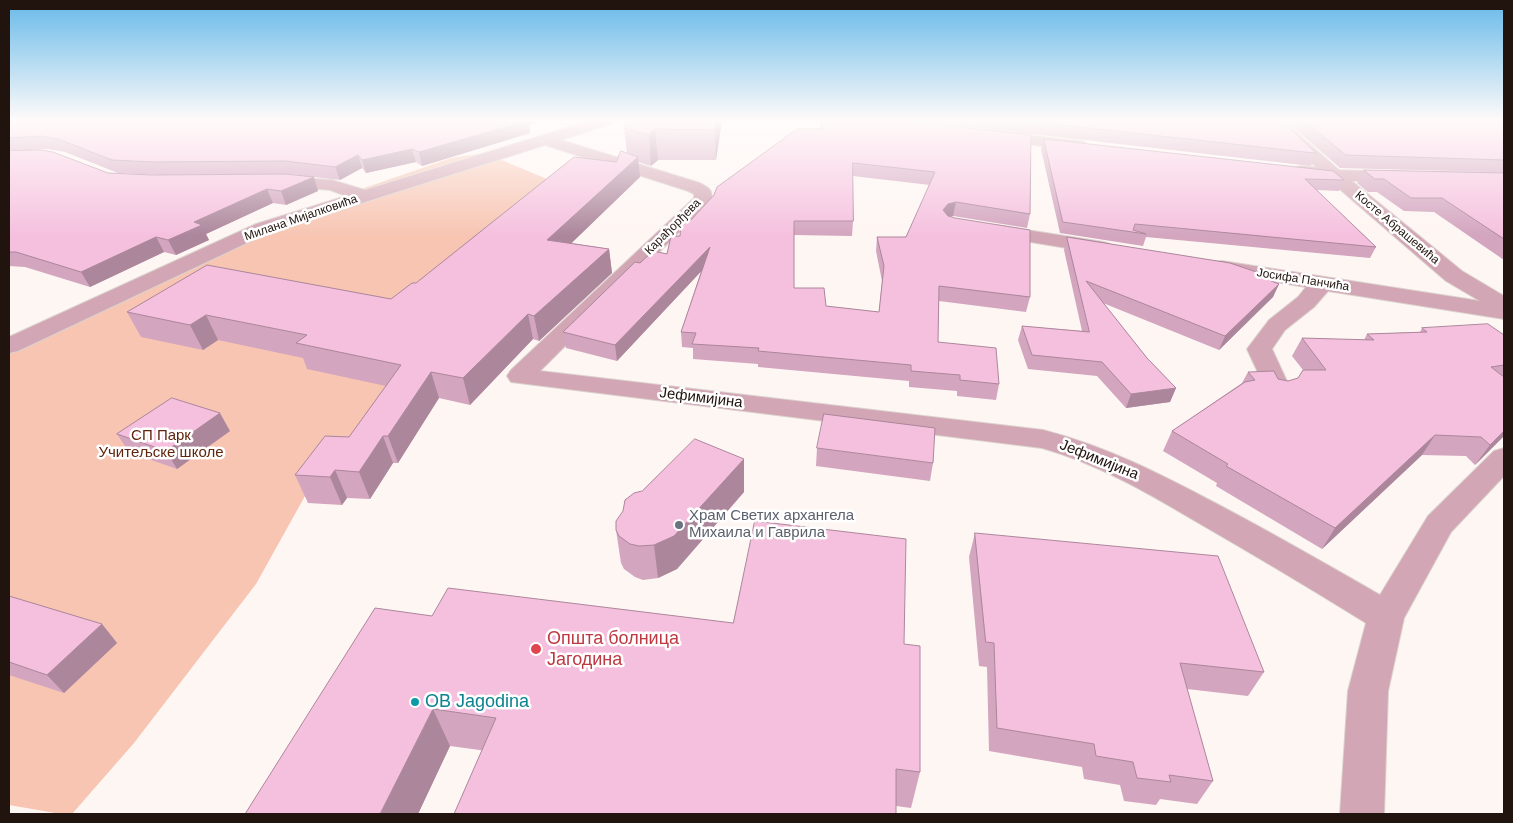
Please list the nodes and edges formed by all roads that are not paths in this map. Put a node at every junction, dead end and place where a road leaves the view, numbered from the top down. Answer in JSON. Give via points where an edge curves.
{"nodes":[{"id":1,"x":482,"y":159,"type":"edge"},
{"id":2,"x":607,"y":159,"type":"edge"},
{"id":3,"x":1317,"y":159,"type":"edge"},
{"id":4,"x":1285,"y":169,"type":"edge"},
{"id":5,"x":1334,"y":175,"type":"junction"},
{"id":6,"x":1419,"y":177,"type":"edge"},
{"id":7,"x":262,"y":181,"type":"edge"},
{"id":8,"x":364,"y":196,"type":"junction"},
{"id":9,"x":973,"y":227,"type":"edge"},
{"id":10,"x":1120,"y":251,"type":"edge"},
{"id":11,"x":1199,"y":264,"type":"edge"},
{"id":12,"x":1317,"y":282,"type":"junction"},
{"id":13,"x":1504,"y":306,"type":"edge"},
{"id":14,"x":1504,"y":312,"type":"edge"},
{"id":15,"x":9,"y":346,"type":"edge"},
{"id":16,"x":520,"y":376,"type":"joint"},
{"id":17,"x":1278,"y":390,"type":"edge"},
{"id":18,"x":1504,"y":458,"type":"edge"},
{"id":19,"x":1386,"y":617,"type":"junction"},
{"id":20,"x":1362,"y":814,"type":"edge"}],
"edges":[{"from":1,"to":8,"type":"street","name":"Милана Мијалковића"},
{"from":2,"to":16,"type":"street","name":"Карађорђева","via":[[694,187],[703,192],[703,199]]},
{"from":3,"to":5,"type":"street","name":"Косте Абрашевића"},
{"from":4,"to":5,"type":"street"},
{"from":5,"to":6,"type":"street"},
{"from":5,"to":13,"type":"street","name":"Косте Абрашевића","via":[[1454,276]]},
{"from":7,"to":8,"type":"street","via":[[332,185]]},
{"from":8,"to":15,"type":"street","name":"Милана Мијалковића","via":[[263,228]]},
{"from":9,"to":10,"type":"street"},
{"from":11,"to":12,"type":"street","name":"Јосифа Панчића"},
{"from":12,"to":14,"type":"street","name":"Јосифа Панчића"},
{"from":12,"to":17,"type":"street","via":[[1317,290],[1277,325],[1259,349]]},
{"from":16,"to":19,"type":"street","name":"Јефимијина","via":[[1034,438],[1067,445],[1139,475],[1283,554]]},
{"from":18,"to":19,"type":"street","via":[[1439,524]]},
{"from":19,"to":20,"type":"street","via":[[1368,691]]}]}
